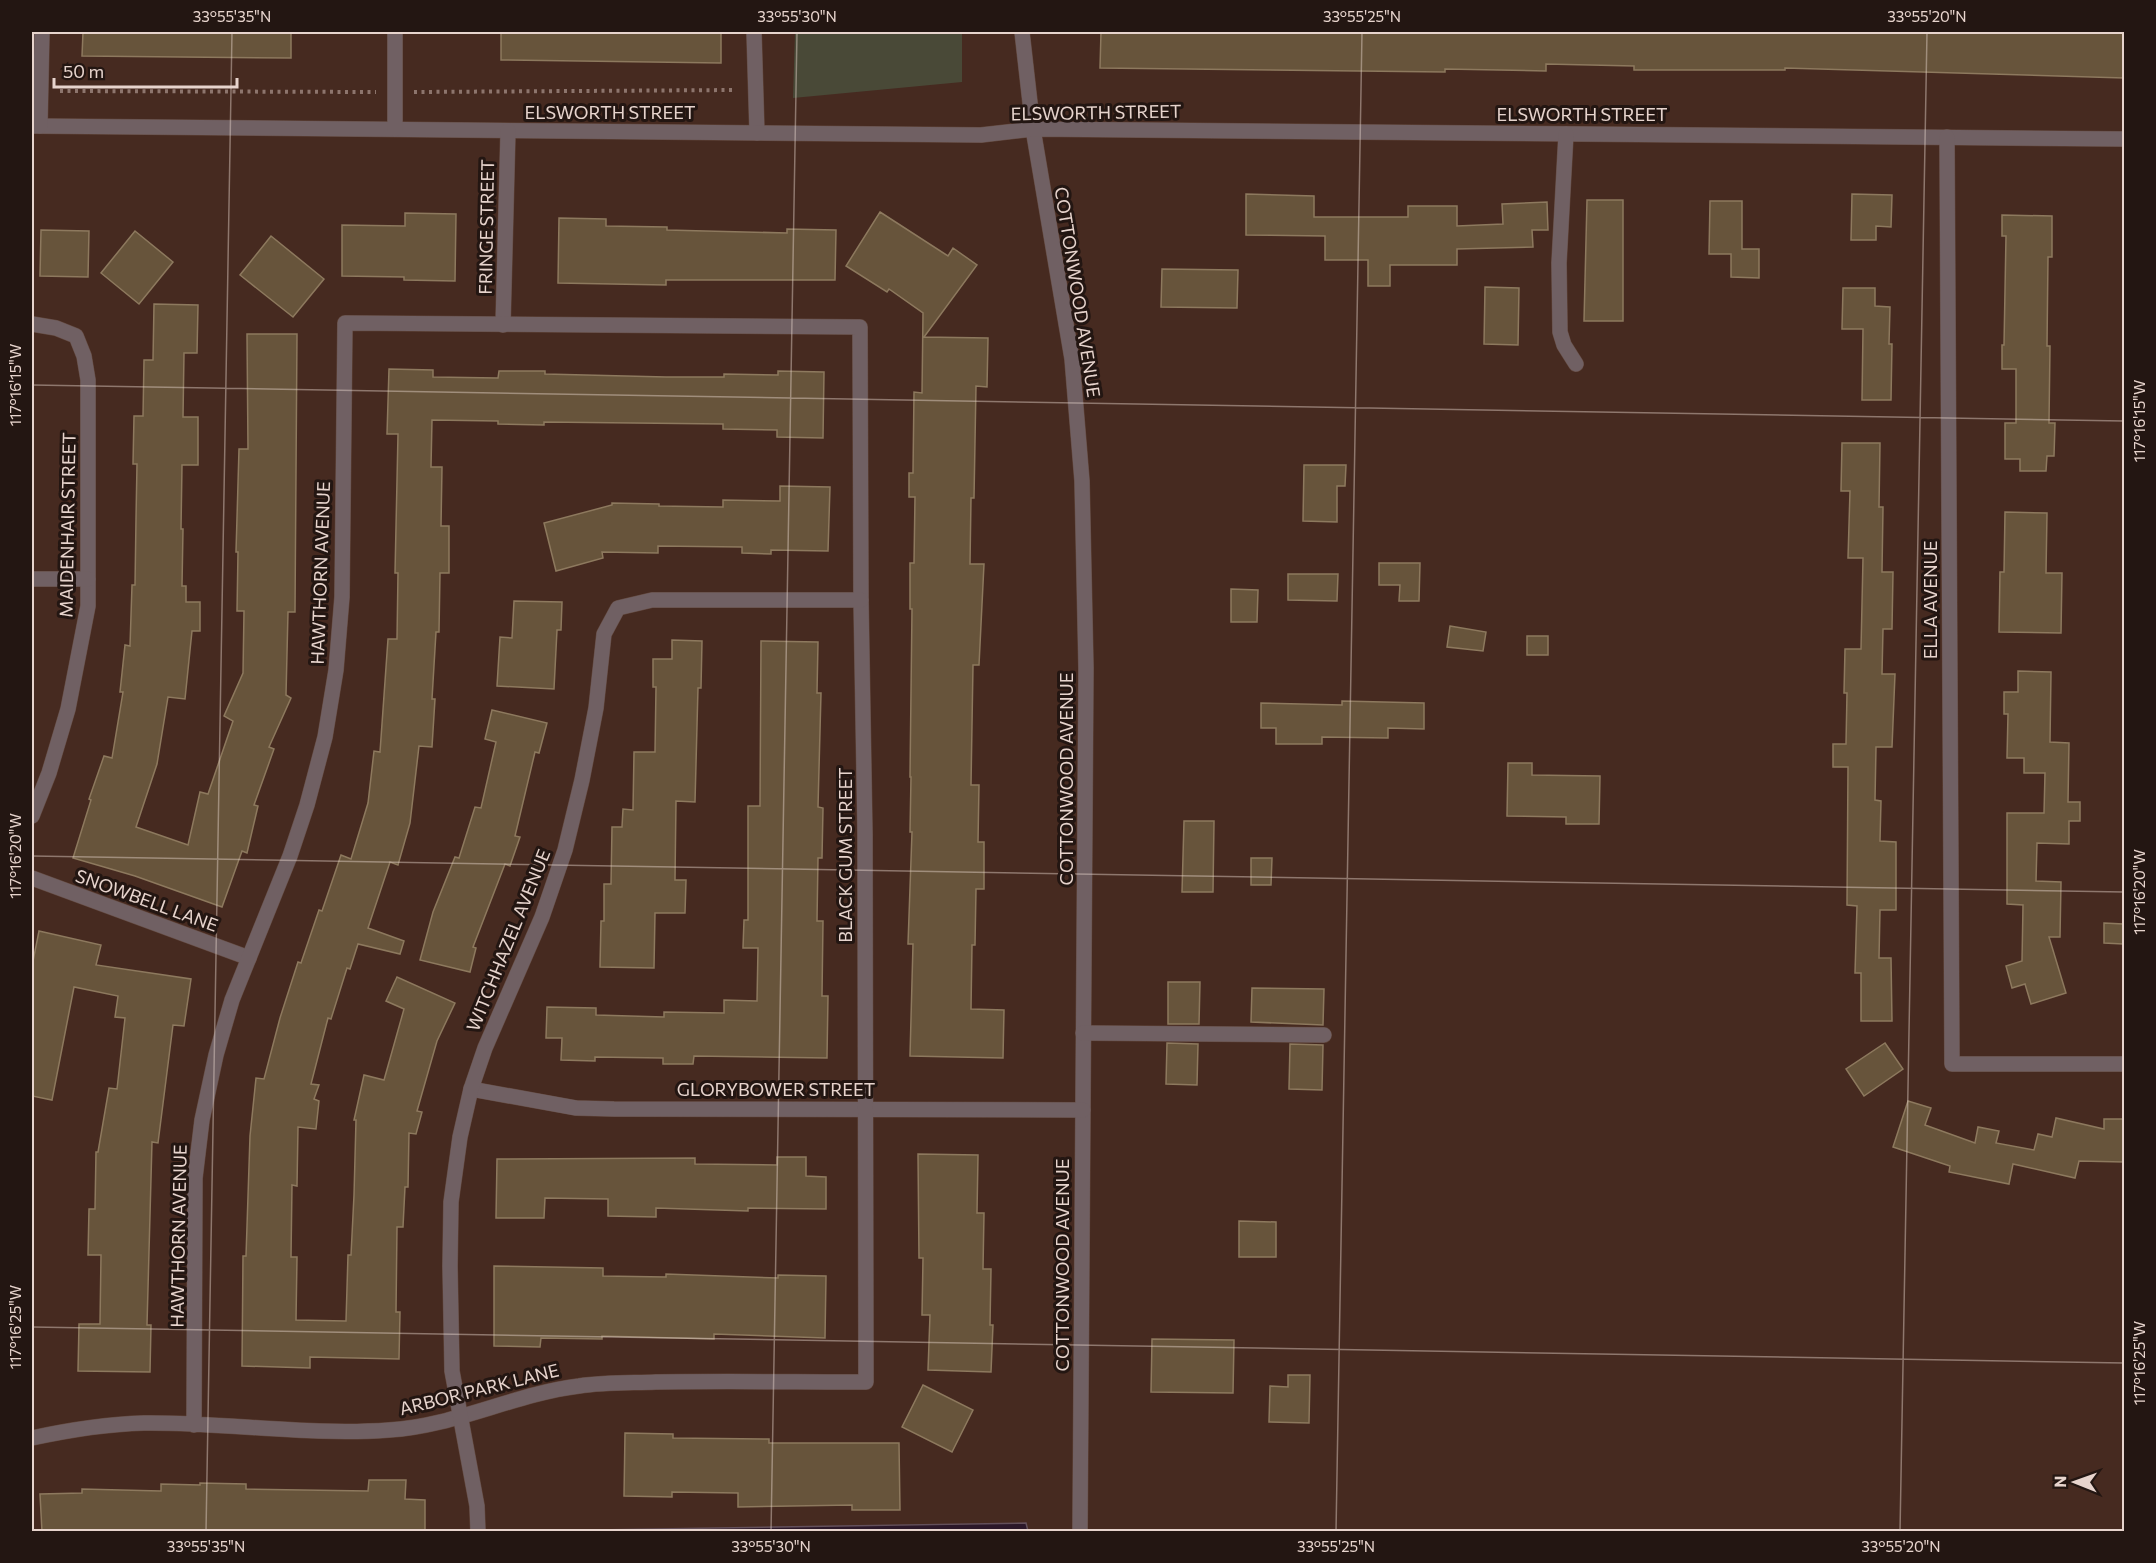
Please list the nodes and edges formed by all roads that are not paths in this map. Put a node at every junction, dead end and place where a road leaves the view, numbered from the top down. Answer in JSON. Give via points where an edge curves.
{"nodes":[{"id":1,"x":42,"y":32,"type":"edge"},
{"id":2,"x":396,"y":32,"type":"edge"},
{"id":3,"x":754,"y":32,"type":"edge"},
{"id":4,"x":1022,"y":32,"type":"edge"},
{"id":5,"x":36,"y":126,"type":"edge"},
{"id":6,"x":394,"y":129,"type":"junction"},
{"id":7,"x":1033,"y":129,"type":"junction"},
{"id":8,"x":508,"y":131,"type":"junction"},
{"id":9,"x":757,"y":133,"type":"junction"},
{"id":10,"x":1566,"y":134,"type":"junction"},
{"id":11,"x":1947,"y":137,"type":"junction"},
{"id":12,"x":2124,"y":139,"type":"edge"},
{"id":13,"x":32,"y":324,"type":"edge"},
{"id":14,"x":503,"y":325,"type":"junction"},
{"id":15,"x":860,"y":327,"type":"joint"},
{"id":16,"x":1576,"y":364,"type":"dead end"},
{"id":17,"x":32,"y":579,"type":"edge"},
{"id":18,"x":88,"y":579,"type":"junction"},
{"id":19,"x":861,"y":600,"type":"junction"},
{"id":20,"x":32,"y":816,"type":"edge"},
{"id":21,"x":32,"y":878,"type":"edge"},
{"id":22,"x":249,"y":958,"type":"junction"},
{"id":23,"x":1083,"y":1033,"type":"junction"},
{"id":24,"x":1324,"y":1035,"type":"dead end"},
{"id":25,"x":2124,"y":1064,"type":"edge"},
{"id":26,"x":471,"y":1089,"type":"junction"},
{"id":27,"x":865,"y":1108,"type":"junction"},
{"id":28,"x":1083,"y":1110,"type":"junction"},
{"id":29,"x":866,"y":1382,"type":"joint"},
{"id":30,"x":460,"y":1416,"type":"junction"},
{"id":31,"x":194,"y":1425,"type":"junction"},
{"id":32,"x":32,"y":1438,"type":"edge"},
{"id":33,"x":478,"y":1532,"type":"edge"},
{"id":34,"x":1080,"y":1532,"type":"edge"}],
"edges":[{"from":1,"to":5,"type":"street"},
{"from":2,"to":6,"type":"street"},
{"from":3,"to":9,"type":"street"},
{"from":4,"to":7,"type":"street","name":"COTTONWOOD AVENUE"},
{"from":5,"to":6,"type":"street","name":"ELSWORTH STREET"},
{"from":6,"to":8,"type":"street","name":"ELSWORTH STREET"},
{"from":7,"to":9,"type":"street","name":"ELSWORTH STREET","via":[[981,135]]},
{"from":7,"to":10,"type":"street","name":"ELSWORTH STREET"},
{"from":7,"to":23,"type":"street","name":"COTTONWOOD AVENUE","via":[[1072,359],[1082,482],[1086,668]]},
{"from":8,"to":9,"type":"street","name":"ELSWORTH STREET"},
{"from":8,"to":14,"type":"street","name":"FRINGE STREET"},
{"from":10,"to":11,"type":"street","name":"ELSWORTH STREET"},
{"from":10,"to":16,"type":"street","via":[[1559,263],[1560,332]]},
{"from":11,"to":12,"type":"street","name":"ELSWORTH STREET"},
{"from":11,"to":25,"type":"street","name":"ELLA AVENUE","via":[[1952,1064]]},
{"from":13,"to":18,"type":"street","name":"MAIDENHAIR STREET","via":[[76,336],[84,356],[88,380]]},
{"from":14,"to":15,"type":"street","name":"HAWTHORN AVENUE"},
{"from":14,"to":22,"type":"street","name":"HAWTHORN AVENUE","via":[[345,324],[342,597],[336,670],[308,805]]},
{"from":15,"to":19,"type":"street","name":"BLACK GUM STREET"},
{"from":17,"to":18,"type":"street"},
{"from":18,"to":20,"type":"street","name":"MAIDENHAIR STREET","via":[[88,606],[68,709]]},
{"from":19,"to":26,"type":"street","name":"WITCHHAZEL AVENUE","via":[[652,600],[618,608],[604,634],[596,708],[565,850]]},
{"from":19,"to":27,"type":"street","name":"BLACK GUM STREET"},
{"from":21,"to":22,"type":"street","name":"SNOWBELL LANE"},
{"from":22,"to":31,"type":"street","name":"HAWTHORN AVENUE","via":[[216,1055],[200,1132],[195,1178]]},
{"from":23,"to":24,"type":"street"},
{"from":23,"to":28,"type":"street","name":"COTTONWOOD AVENUE"},
{"from":26,"to":27,"type":"street","name":"GLORYBOWER STREET","via":[[576,1108]]},
{"from":26,"to":30,"type":"street","name":"WITCHHAZEL AVENUE","via":[[451,1202],[452,1371]]},
{"from":27,"to":28,"type":"street","name":"GLORYBOWER STREET"},
{"from":27,"to":29,"type":"street","name":"BLACK GUM STREET"},
{"from":28,"to":34,"type":"street","name":"COTTONWOOD AVENUE"},
{"from":29,"to":30,"type":"street","name":"ARBOR PARK LANE","via":[[580,1385],[532,1394]]},
{"from":30,"to":31,"type":"street","name":"ARBOR PARK LANE","via":[[424,1427],[388,1431]]},
{"from":30,"to":33,"type":"street","name":"WITCHHAZEL AVENUE"},
{"from":31,"to":32,"type":"street","name":"ARBOR PARK LANE","via":[[105,1425]]}]}
